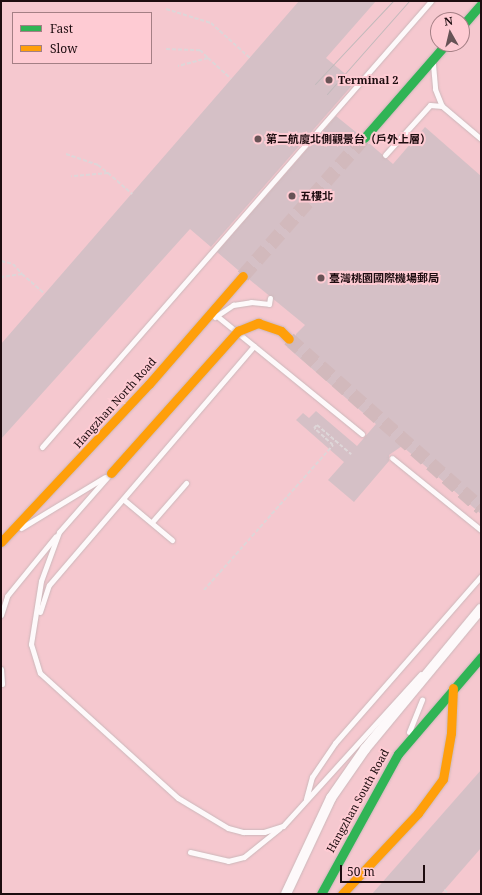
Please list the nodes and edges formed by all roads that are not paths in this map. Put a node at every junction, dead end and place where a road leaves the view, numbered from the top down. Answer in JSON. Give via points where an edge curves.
{"nodes":[{"id":1,"x":431,"y":1,"type":"edge"},
{"id":2,"x":481,"y":4,"type":"edge"},
{"id":3,"x":470,"y":17,"type":"edge"},
{"id":4,"x":440,"y":52,"type":"edge"},
{"id":5,"x":433,"y":60,"type":"junction"},
{"id":6,"x":442,"y":106,"type":"junction"},
{"id":7,"x":364,"y":138,"type":"tunnel mouth"},
{"id":8,"x":481,"y":139,"type":"edge"},
{"id":9,"x":385,"y":155,"type":"dead end"},
{"id":10,"x":243,"y":276,"type":"tunnel mouth"},
{"id":11,"x":270,"y":298,"type":"dead end"},
{"id":12,"x":217,"y":316,"type":"junction"},
{"id":13,"x":196,"y":330,"type":"junction"},
{"id":14,"x":289,"y":339,"type":"tunnel mouth"},
{"id":15,"x":254,"y":346,"type":"junction"},
{"id":16,"x":362,"y":434,"type":"dead end"},
{"id":17,"x":42,"y":447,"type":"dead end"},
{"id":18,"x":392,"y":458,"type":"dead end"},
{"id":19,"x":111,"y":473,"type":"junction"},
{"id":20,"x":186,"y":483,"type":"dead end"},
{"id":21,"x":123,"y":499,"type":"junction"},
{"id":22,"x":152,"y":522,"type":"junction"},
{"id":23,"x":481,"y":530,"type":"edge"},
{"id":24,"x":59,"y":532,"type":"junction"},
{"id":25,"x":12,"y":534,"type":"junction"},
{"id":26,"x":172,"y":540,"type":"dead end"},
{"id":27,"x":1,"y":542,"type":"edge"},
{"id":28,"x":481,"y":576,"type":"edge"},
{"id":29,"x":481,"y":609,"type":"edge"},
{"id":30,"x":1,"y":615,"type":"edge"},
{"id":31,"x":36,"y":621,"type":"junction"},
{"id":32,"x":481,"y":657,"type":"edge"},
{"id":33,"x":1,"y":669,"type":"edge"},
{"id":34,"x":2,"y":684,"type":"dead end"},
{"id":35,"x":453,"y":688,"type":"junction"},
{"id":36,"x":422,"y":699,"type":"dead end"},
{"id":37,"x":384,"y":718,"type":"junction"},
{"id":38,"x":398,"y":754,"type":"junction"},
{"id":39,"x":306,"y":800,"type":"junction"},
{"id":40,"x":283,"y":826,"type":"junction"},
{"id":41,"x":190,"y":852,"type":"dead end"},
{"id":42,"x":286,"y":894,"type":"edge"},
{"id":43,"x":321,"y":894,"type":"edge"},
{"id":44,"x":342,"y":894,"type":"edge"}],
"edges":[{"from":1,"to":17,"type":"lane"},
{"from":2,"to":3,"type":"street"},
{"from":4,"to":5,"type":"street"},
{"from":5,"to":6,"type":"lane","via":[[435,89]]},
{"from":5,"to":7,"type":"street"},
{"from":6,"to":8,"type":"lane"},
{"from":6,"to":9,"type":"lane","via":[[430,105]]},
{"from":10,"to":13,"type":"street","name":"Hangzhan North Road"},
{"from":11,"to":12,"type":"lane","via":[[269,304],[233,305]]},
{"from":12,"to":13,"type":"lane"},
{"from":12,"to":15,"type":"lane"},
{"from":13,"to":25,"type":"street","name":"Hangzhan North Road"},
{"from":14,"to":19,"type":"street","bridge":true,"via":[[281,331],[258,323],[238,331]]},
{"from":15,"to":16,"type":"lane"},
{"from":15,"to":21,"type":"lane"},
{"from":18,"to":23,"type":"lane"},
{"from":19,"to":24,"type":"lane"},
{"from":19,"to":25,"type":"lane"},
{"from":20,"to":22,"type":"lane"},
{"from":21,"to":22,"type":"lane"},
{"from":21,"to":31,"type":"lane","via":[[49,585]]},
{"from":22,"to":26,"type":"lane"},
{"from":24,"to":30,"type":"lane","via":[[8,596]]},
{"from":24,"to":31,"type":"lane","via":[[41,581]]},
{"from":25,"to":27,"type":"street","name":"Hangzhan North Road"},
{"from":28,"to":39,"type":"lane","via":[[335,743],[312,777]]},
{"from":29,"to":37,"type":"street"},
{"from":31,"to":40,"type":"lane","via":[[31,644],[40,673],[178,798],[228,828],[244,832],[264,832]]},
{"from":32,"to":35,"type":"street","name":"Hangzhan South Road"},
{"from":33,"to":34,"type":"lane"},
{"from":35,"to":38,"type":"street","name":"Hangzhan South Road"},
{"from":35,"to":44,"type":"street","via":[[451,732],[443,779],[418,813]]},
{"from":36,"to":38,"type":"lane","via":[[419,714]]},
{"from":37,"to":39,"type":"lane"},
{"from":37,"to":42,"type":"street","via":[[330,798]]},
{"from":38,"to":43,"type":"street","name":"Hangzhan South Road"},
{"from":39,"to":40,"type":"lane"},
{"from":40,"to":41,"type":"lane","via":[[244,857],[228,861]]}]}
